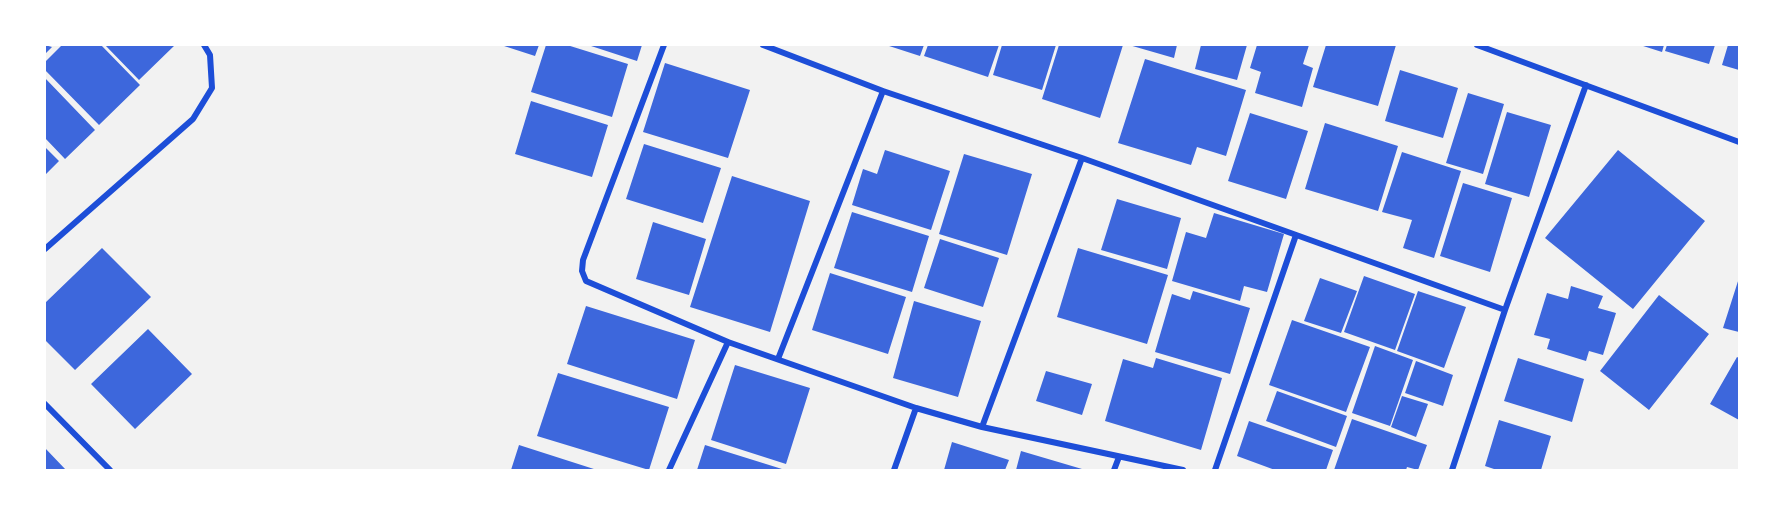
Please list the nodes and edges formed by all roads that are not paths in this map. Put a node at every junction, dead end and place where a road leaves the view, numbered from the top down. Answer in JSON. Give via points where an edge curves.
{"nodes":[{"id":1,"x":204,"y":45,"type":"edge"},
{"id":2,"x":664,"y":45,"type":"edge"},
{"id":3,"x":763,"y":45,"type":"edge"},
{"id":4,"x":1477,"y":45,"type":"edge"},
{"id":5,"x":1586,"y":85,"type":"junction"},
{"id":6,"x":883,"y":91,"type":"junction"},
{"id":7,"x":1739,"y":142,"type":"edge"},
{"id":8,"x":1082,"y":158,"type":"junction"},
{"id":9,"x":1296,"y":235,"type":"junction"},
{"id":10,"x":45,"y":249,"type":"edge"},
{"id":11,"x":1504,"y":310,"type":"junction"},
{"id":12,"x":728,"y":342,"type":"junction"},
{"id":13,"x":778,"y":359,"type":"junction"},
{"id":14,"x":45,"y":404,"type":"edge"},
{"id":15,"x":916,"y":408,"type":"junction"},
{"id":16,"x":982,"y":427,"type":"junction"},
{"id":17,"x":1119,"y":457,"type":"junction"},
{"id":18,"x":110,"y":470,"type":"edge"},
{"id":19,"x":669,"y":470,"type":"edge"},
{"id":20,"x":894,"y":470,"type":"edge"},
{"id":21,"x":1114,"y":470,"type":"edge"},
{"id":22,"x":1183,"y":470,"type":"edge"},
{"id":23,"x":1215,"y":470,"type":"edge"},
{"id":24,"x":1452,"y":470,"type":"edge"}],
"edges":[{"from":1,"to":10,"type":"street","via":[[210,55],[212,88],[194,119]]},
{"from":2,"to":12,"type":"street","via":[[582,271],[586,281]]},
{"from":3,"to":6,"type":"street"},
{"from":4,"to":5,"type":"street"},
{"from":5,"to":7,"type":"street"},
{"from":5,"to":11,"type":"street"},
{"from":6,"to":8,"type":"street"},
{"from":6,"to":13,"type":"street"},
{"from":8,"to":9,"type":"street"},
{"from":8,"to":16,"type":"street"},
{"from":9,"to":11,"type":"street"},
{"from":9,"to":23,"type":"street"},
{"from":11,"to":24,"type":"street"},
{"from":12,"to":13,"type":"street"},
{"from":12,"to":19,"type":"street"},
{"from":13,"to":15,"type":"street"},
{"from":14,"to":18,"type":"street"},
{"from":15,"to":16,"type":"street"},
{"from":15,"to":20,"type":"street"},
{"from":16,"to":17,"type":"street"},
{"from":17,"to":21,"type":"street"},
{"from":17,"to":22,"type":"street"}]}
